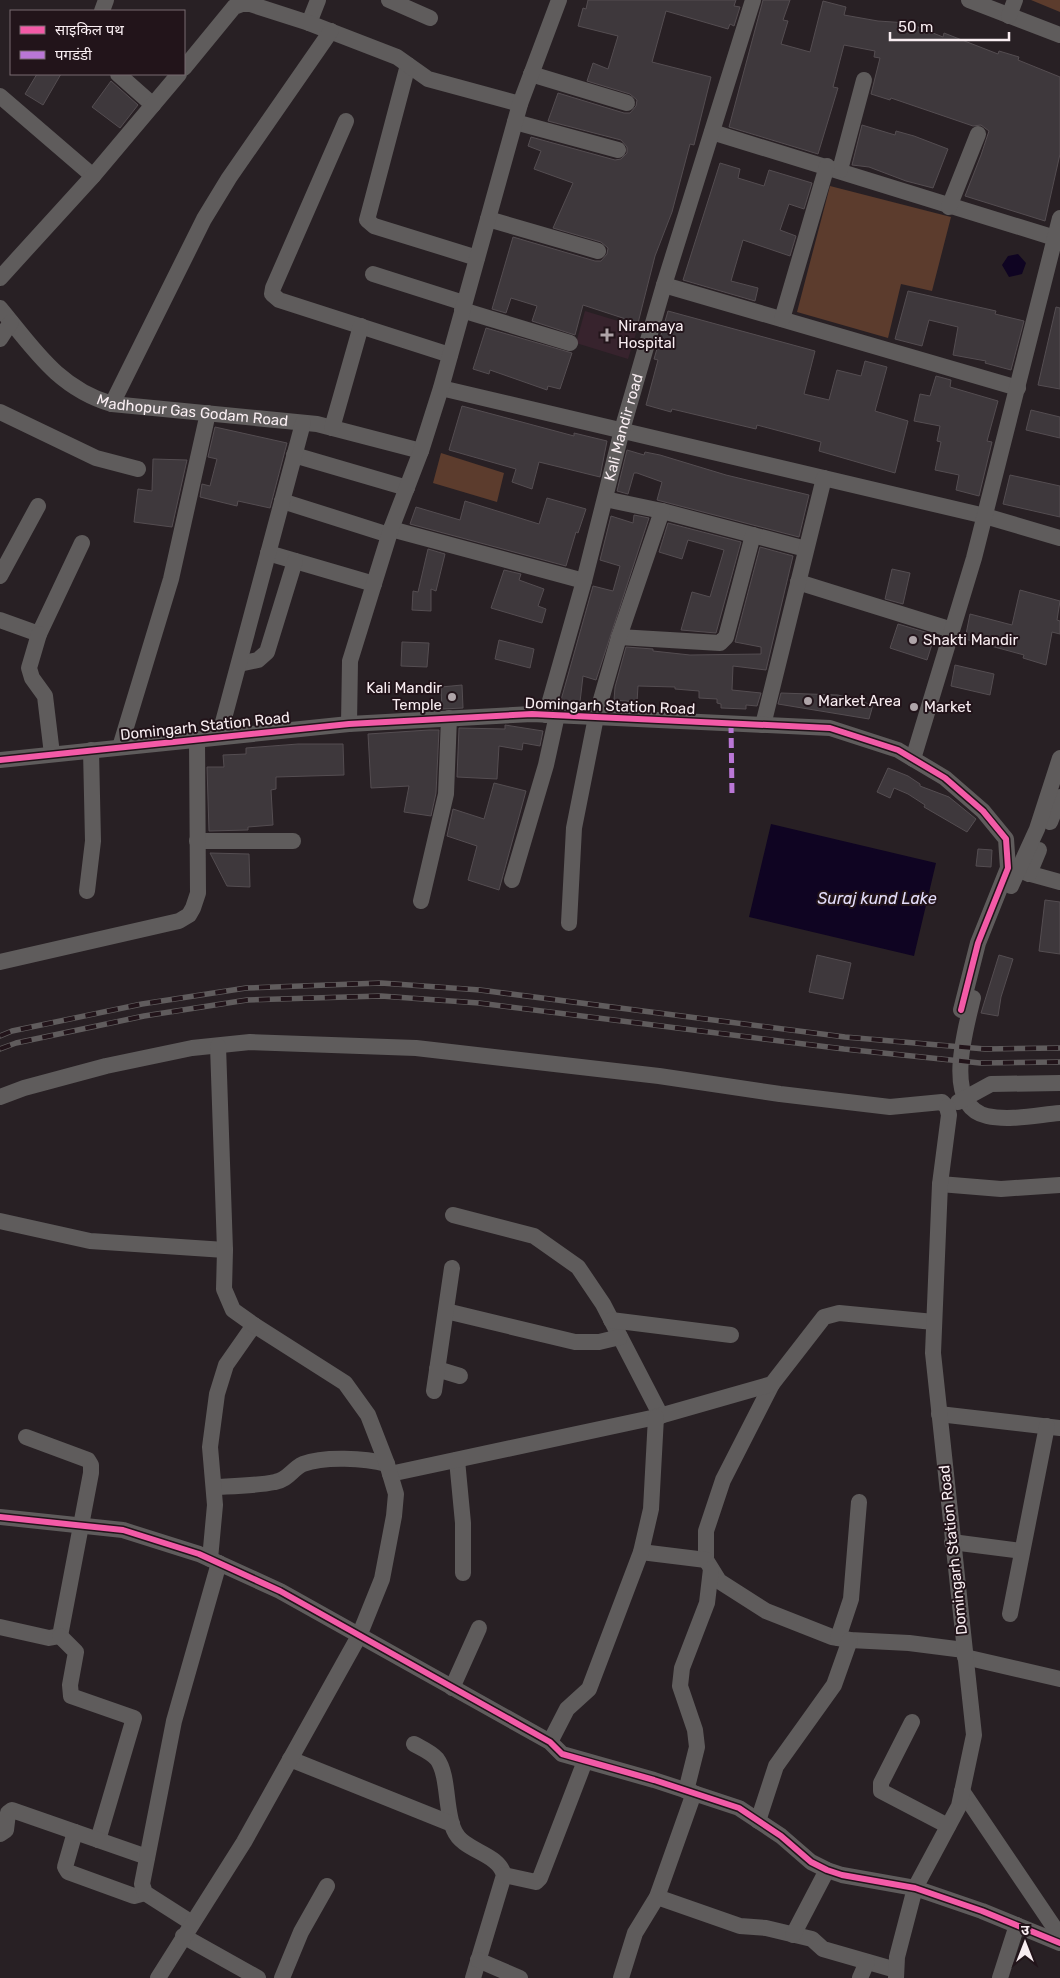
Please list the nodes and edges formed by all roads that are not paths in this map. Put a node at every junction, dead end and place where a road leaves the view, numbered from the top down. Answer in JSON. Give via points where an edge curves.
{"nodes":[{"id":1,"x":318,"y":0,"type":"edge"},
{"id":2,"x":389,"y":0,"type":"edge"},
{"id":3,"x":559,"y":0,"type":"edge"},
{"id":4,"x":753,"y":0,"type":"edge"},
{"id":5,"x":969,"y":0,"type":"edge"},
{"id":6,"x":1015,"y":0,"type":"edge"},
{"id":7,"x":1008,"y":16,"type":"junction"},
{"id":8,"x":430,"y":18,"type":"dead end"},
{"id":9,"x":308,"y":23,"type":"junction"},
{"id":10,"x":330,"y":31,"type":"junction"},
{"id":11,"x":1060,"y":36,"type":"edge"},
{"id":12,"x":408,"y":65,"type":"junction"},
{"id":13,"x":185,"y":67,"type":"edge"},
{"id":14,"x":531,"y":74,"type":"junction"},
{"id":15,"x":119,"y":75,"type":"edge"},
{"id":16,"x":178,"y":75,"type":"edge"},
{"id":17,"x":864,"y":80,"type":"dead end"},
{"id":18,"x":0,"y":96,"type":"edge"},
{"id":19,"x":626,"y":103,"type":"dead end"},
{"id":20,"x":520,"y":104,"type":"junction"},
{"id":21,"x":153,"y":105,"type":"junction"},
{"id":22,"x":346,"y":121,"type":"dead end"},
{"id":23,"x":515,"y":122,"type":"junction"},
{"id":24,"x":712,"y":132,"type":"junction"},
{"id":25,"x":978,"y":134,"type":"dead end"},
{"id":26,"x":618,"y":150,"type":"dead end"},
{"id":27,"x":833,"y":168,"type":"junction"},
{"id":28,"x":94,"y":176,"type":"junction"},
{"id":29,"x":949,"y":207,"type":"junction"},
{"id":30,"x":1060,"y":218,"type":"edge"},
{"id":31,"x":488,"y":219,"type":"junction"},
{"id":32,"x":1055,"y":238,"type":"junction"},
{"id":33,"x":598,"y":251,"type":"dead end"},
{"id":34,"x":477,"y":258,"type":"junction"},
{"id":35,"x":373,"y":274,"type":"dead end"},
{"id":36,"x":0,"y":278,"type":"edge"},
{"id":37,"x":664,"y":285,"type":"junction"},
{"id":38,"x":463,"y":307,"type":"junction"},
{"id":39,"x":0,"y":308,"type":"edge"},
{"id":40,"x":782,"y":319,"type":"junction"},
{"id":41,"x":11,"y":322,"type":"junction"},
{"id":42,"x":361,"y":326,"type":"junction"},
{"id":43,"x":0,"y":339,"type":"edge"},
{"id":44,"x":570,"y":342,"type":"dead end"},
{"id":45,"x":450,"y":356,"type":"junction"},
{"id":46,"x":441,"y":388,"type":"junction"},
{"id":47,"x":1018,"y":388,"type":"junction"},
{"id":48,"x":112,"y":404,"type":"junction"},
{"id":49,"x":0,"y":412,"type":"edge"},
{"id":50,"x":208,"y":413,"type":"junction"},
{"id":51,"x":303,"y":423,"type":"junction"},
{"id":52,"x":332,"y":428,"type":"junction"},
{"id":53,"x":622,"y":430,"type":"junction"},
{"id":54,"x":422,"y":451,"type":"junction"},
{"id":55,"x":294,"y":455,"type":"junction"},
{"id":56,"x":138,"y":469,"type":"dead end"},
{"id":57,"x":824,"y":478,"type":"junction"},
{"id":58,"x":407,"y":488,"type":"junction"},
{"id":59,"x":605,"y":499,"type":"junction"},
{"id":60,"x":282,"y":500,"type":"junction"},
{"id":61,"x":38,"y":506,"type":"dead end"},
{"id":62,"x":662,"y":511,"type":"junction"},
{"id":63,"x":985,"y":516,"type":"junction"},
{"id":64,"x":390,"y":532,"type":"junction"},
{"id":65,"x":752,"y":535,"type":"junction"},
{"id":66,"x":1060,"y":538,"type":"edge"},
{"id":67,"x":82,"y":543,"type":"dead end"},
{"id":68,"x":806,"y":549,"type":"junction"},
{"id":69,"x":268,"y":553,"type":"junction"},
{"id":70,"x":296,"y":561,"type":"junction"},
{"id":71,"x":0,"y":576,"type":"edge"},
{"id":72,"x":584,"y":581,"type":"junction"},
{"id":73,"x":798,"y":582,"type":"junction"},
{"id":74,"x":374,"y":584,"type":"junction"},
{"id":75,"x":0,"y":620,"type":"edge"},
{"id":76,"x":952,"y":630,"type":"junction"},
{"id":77,"x":39,"y":634,"type":"junction"},
{"id":78,"x":619,"y":638,"type":"junction"},
{"id":79,"x":239,"y":664,"type":"junction"},
{"id":80,"x":551,"y":715,"type":"junction"},
{"id":81,"x":596,"y":717,"type":"junction"},
{"id":82,"x":449,"y":718,"type":"junction"},
{"id":83,"x":349,"y":724,"type":"junction"},
{"id":84,"x":763,"y":724,"type":"junction"},
{"id":85,"x":219,"y":737,"type":"junction"},
{"id":86,"x":197,"y":739,"type":"junction"},
{"id":87,"x":120,"y":747,"type":"junction"},
{"id":88,"x":91,"y":750,"type":"junction"},
{"id":89,"x":52,"y":754,"type":"junction"},
{"id":90,"x":1060,"y":758,"type":"edge"},
{"id":91,"x":913,"y":759,"type":"junction"},
{"id":92,"x":0,"y":760,"type":"edge"},
{"id":93,"x":1060,"y":797,"type":"edge"},
{"id":94,"x":198,"y":841,"type":"junction"},
{"id":95,"x":293,"y":841,"type":"dead end"},
{"id":96,"x":1008,"y":868,"type":"junction"},
{"id":97,"x":1029,"y":874,"type":"junction"},
{"id":98,"x":512,"y":880,"type":"dead end"},
{"id":99,"x":1060,"y":882,"type":"edge"},
{"id":100,"x":87,"y":891,"type":"dead end"},
{"id":101,"x":421,"y":901,"type":"dead end"},
{"id":102,"x":569,"y":924,"type":"dead end"},
{"id":103,"x":0,"y":962,"type":"edge"},
{"id":104,"x":961,"y":1010,"type":"dead end"},
{"id":105,"x":218,"y":1046,"type":"junction"},
{"id":106,"x":1060,"y":1082,"type":"edge"},
{"id":107,"x":0,"y":1097,"type":"edge"},
{"id":108,"x":947,"y":1107,"type":"junction"},
{"id":109,"x":1060,"y":1113,"type":"edge"},
{"id":110,"x":940,"y":1184,"type":"junction"},
{"id":111,"x":1060,"y":1185,"type":"edge"},
{"id":112,"x":453,"y":1216,"type":"dead end"},
{"id":113,"x":0,"y":1221,"type":"edge"},
{"id":114,"x":225,"y":1250,"type":"junction"},
{"id":115,"x":452,"y":1268,"type":"dead end"},
{"id":116,"x":446,"y":1311,"type":"junction"},
{"id":117,"x":611,"y":1320,"type":"junction"},
{"id":118,"x":934,"y":1322,"type":"junction"},
{"id":119,"x":254,"y":1326,"type":"junction"},
{"id":120,"x":731,"y":1335,"type":"dead end"},
{"id":121,"x":620,"y":1337,"type":"junction"},
{"id":122,"x":437,"y":1369,"type":"junction"},
{"id":123,"x":460,"y":1376,"type":"dead end"},
{"id":124,"x":772,"y":1384,"type":"junction"},
{"id":125,"x":434,"y":1391,"type":"dead end"},
{"id":126,"x":939,"y":1414,"type":"junction"},
{"id":127,"x":659,"y":1417,"type":"junction"},
{"id":128,"x":1054,"y":1427,"type":"edge"},
{"id":129,"x":26,"y":1437,"type":"dead end"},
{"id":130,"x":457,"y":1460,"type":"junction"},
{"id":131,"x":388,"y":1469,"type":"junction"},
{"id":132,"x":214,"y":1487,"type":"junction"},
{"id":133,"x":859,"y":1502,"type":"dead end"},
{"id":134,"x":0,"y":1517,"type":"edge"},
{"id":135,"x":81,"y":1526,"type":"junction"},
{"id":136,"x":952,"y":1542,"type":"junction"},
{"id":137,"x":1022,"y":1551,"type":"junction"},
{"id":138,"x":641,"y":1552,"type":"junction"},
{"id":139,"x":214,"y":1561,"type":"junction"},
{"id":140,"x":708,"y":1564,"type":"junction"},
{"id":141,"x":463,"y":1573,"type":"dead end"},
{"id":142,"x":1010,"y":1614,"type":"dead end"},
{"id":143,"x":0,"y":1626,"type":"edge"},
{"id":144,"x":479,"y":1628,"type":"dead end"},
{"id":145,"x":60,"y":1636,"type":"junction"},
{"id":146,"x":359,"y":1636,"type":"junction"},
{"id":147,"x":844,"y":1639,"type":"junction"},
{"id":148,"x":964,"y":1654,"type":"junction"},
{"id":149,"x":1060,"y":1679,"type":"edge"},
{"id":150,"x":452,"y":1688,"type":"junction"},
{"id":151,"x":912,"y":1722,"type":"dead end"},
{"id":152,"x":550,"y":1742,"type":"junction"},
{"id":153,"x":414,"y":1744,"type":"dead end"},
{"id":154,"x":290,"y":1759,"type":"junction"},
{"id":155,"x":585,"y":1761,"type":"junction"},
{"id":156,"x":962,"y":1791,"type":"junction"},
{"id":157,"x":690,"y":1792,"type":"junction"},
{"id":158,"x":758,"y":1821,"type":"junction"},
{"id":159,"x":452,"y":1824,"type":"junction"},
{"id":160,"x":948,"y":1826,"type":"junction"},
{"id":161,"x":75,"y":1832,"type":"junction"},
{"id":162,"x":0,"y":1834,"type":"edge"},
{"id":163,"x":98,"y":1840,"type":"junction"},
{"id":164,"x":148,"y":1857,"type":"junction"},
{"id":165,"x":827,"y":1870,"type":"junction"},
{"id":166,"x":504,"y":1875,"type":"junction"},
{"id":167,"x":327,"y":1886,"type":"dead end"},
{"id":168,"x":915,"y":1888,"type":"junction"},
{"id":169,"x":145,"y":1893,"type":"junction"},
{"id":170,"x":657,"y":1897,"type":"junction"},
{"id":171,"x":1017,"y":1925,"type":"junction"},
{"id":172,"x":188,"y":1929,"type":"junction"},
{"id":173,"x":793,"y":1935,"type":"junction"},
{"id":174,"x":1060,"y":1936,"type":"edge"},
{"id":175,"x":1060,"y":1943,"type":"edge"},
{"id":176,"x":478,"y":1960,"type":"junction"},
{"id":177,"x":867,"y":1962,"type":"junction"},
{"id":178,"x":896,"y":1974,"type":"edge"},
{"id":179,"x":158,"y":1978,"type":"edge"},
{"id":180,"x":258,"y":1978,"type":"edge"},
{"id":181,"x":282,"y":1978,"type":"edge"},
{"id":182,"x":473,"y":1978,"type":"edge"},
{"id":183,"x":520,"y":1978,"type":"edge"},
{"id":184,"x":621,"y":1978,"type":"edge"},
{"id":185,"x":860,"y":1978,"type":"edge"},
{"id":186,"x":1000,"y":1978,"type":"edge"}],
"edges":[{"from":1,"to":9,"type":"street"},
{"from":2,"to":8,"type":"street"},
{"from":3,"to":14,"type":"street"},
{"from":4,"to":24,"type":"street","name":"Kali Mandir road"},
{"from":5,"to":7,"type":"street"},
{"from":6,"to":7,"type":"street"},
{"from":7,"to":11,"type":"street"},
{"from":9,"to":10,"type":"street"},
{"from":9,"to":13,"type":"street","via":[[242,4],[234,7]]},
{"from":10,"to":12,"type":"street","via":[[397,57]]},
{"from":10,"to":48,"type":"street","via":[[204,219]]},
{"from":12,"to":20,"type":"street","via":[[428,80]]},
{"from":12,"to":34,"type":"street","via":[[368,220],[374,226]]},
{"from":14,"to":19,"type":"street"},
{"from":14,"to":20,"type":"street"},
{"from":15,"to":21,"type":"street"},
{"from":16,"to":21,"type":"street"},
{"from":17,"to":27,"type":"street"},
{"from":18,"to":28,"type":"street"},
{"from":20,"to":23,"type":"street"},
{"from":21,"to":28,"type":"street"},
{"from":22,"to":42,"type":"street","via":[[272,294],[279,300]]},
{"from":23,"to":26,"type":"street"},
{"from":23,"to":31,"type":"street"},
{"from":24,"to":27,"type":"street"},
{"from":24,"to":37,"type":"street","name":"Kali Mandir road"},
{"from":25,"to":29,"type":"street"},
{"from":27,"to":29,"type":"street"},
{"from":27,"to":40,"type":"street"},
{"from":28,"to":36,"type":"street"},
{"from":29,"to":32,"type":"street"},
{"from":30,"to":32,"type":"street"},
{"from":31,"to":33,"type":"street"},
{"from":31,"to":34,"type":"street"},
{"from":32,"to":47,"type":"street"},
{"from":34,"to":38,"type":"street"},
{"from":35,"to":38,"type":"street"},
{"from":37,"to":40,"type":"street"},
{"from":37,"to":53,"type":"street","name":"Kali Mandir road"},
{"from":38,"to":44,"type":"street"},
{"from":38,"to":45,"type":"street"},
{"from":39,"to":41,"type":"street","name":"Madhopur Gas Godam Road"},
{"from":40,"to":47,"type":"street"},
{"from":41,"to":43,"type":"street"},
{"from":41,"to":48,"type":"street","name":"Madhopur Gas Godam Road","via":[[53,372],[84,394]]},
{"from":42,"to":45,"type":"street"},
{"from":42,"to":52,"type":"street"},
{"from":45,"to":46,"type":"street"},
{"from":46,"to":53,"type":"street"},
{"from":46,"to":54,"type":"street"},
{"from":47,"to":63,"type":"street"},
{"from":48,"to":50,"type":"street","name":"Madhopur Gas Godam Road"},
{"from":49,"to":56,"type":"street","via":[[96,458]]},
{"from":50,"to":51,"type":"street","name":"Madhopur Gas Godam Road"},
{"from":50,"to":87,"type":"street","via":[[171,579]]},
{"from":51,"to":52,"type":"street","name":"Madhopur Gas Godam Road"},
{"from":51,"to":55,"type":"street"},
{"from":52,"to":54,"type":"street","name":"Madhopur Gas Godam Road"},
{"from":53,"to":57,"type":"street"},
{"from":53,"to":59,"type":"street","name":"Kali Mandir road"},
{"from":54,"to":58,"type":"street"},
{"from":55,"to":58,"type":"street"},
{"from":55,"to":60,"type":"street"},
{"from":57,"to":63,"type":"street"},
{"from":57,"to":68,"type":"street"},
{"from":58,"to":64,"type":"street"},
{"from":59,"to":62,"type":"street"},
{"from":59,"to":72,"type":"street","name":"Kali Mandir road"},
{"from":60,"to":64,"type":"street"},
{"from":60,"to":69,"type":"street"},
{"from":61,"to":71,"type":"street"},
{"from":62,"to":65,"type":"street"},
{"from":62,"to":78,"type":"street"},
{"from":63,"to":66,"type":"street"},
{"from":63,"to":76,"type":"street"},
{"from":64,"to":72,"type":"street"},
{"from":64,"to":74,"type":"street"},
{"from":65,"to":68,"type":"street"},
{"from":65,"to":78,"type":"street","via":[[726,637],[720,643]]},
{"from":67,"to":77,"type":"street"},
{"from":68,"to":73,"type":"street"},
{"from":69,"to":70,"type":"street"},
{"from":69,"to":79,"type":"street"},
{"from":70,"to":74,"type":"street"},
{"from":70,"to":79,"type":"street","via":[[267,652],[258,660]]},
{"from":72,"to":80,"type":"street","name":"Kali Mandir road"},
{"from":73,"to":76,"type":"street"},
{"from":73,"to":84,"type":"street"},
{"from":74,"to":83,"type":"street","via":[[350,661]]},
{"from":75,"to":77,"type":"street"},
{"from":76,"to":91,"type":"street"},
{"from":77,"to":89,"type":"street","via":[[29,668],[45,696]]},
{"from":78,"to":81,"type":"street"},
{"from":79,"to":85,"type":"street"},
{"from":80,"to":81,"type":"street","name":"Domingarh Station Road"},
{"from":80,"to":82,"type":"street","name":"Domingarh Station Road"},
{"from":80,"to":98,"type":"street","name":"Kali Mandir road","via":[[546,765]]},
{"from":81,"to":84,"type":"street","name":"Domingarh Station Road"},
{"from":81,"to":102,"type":"street","via":[[574,828]]},
{"from":82,"to":83,"type":"street","name":"Domingarh Station Road"},
{"from":82,"to":101,"type":"street","via":[[446,794]]},
{"from":83,"to":85,"type":"street","name":"Domingarh Station Road"},
{"from":84,"to":91,"type":"street","name":"Domingarh Station Road","via":[[830,728],[898,750]]},
{"from":85,"to":86,"type":"street","name":"Domingarh Station Road"},
{"from":86,"to":87,"type":"street","name":"Domingarh Station Road"},
{"from":86,"to":94,"type":"street"},
{"from":87,"to":88,"type":"street","name":"Domingarh Station Road"},
{"from":88,"to":89,"type":"street","name":"Domingarh Station Road"},
{"from":88,"to":100,"type":"street","via":[[92,841]]},
{"from":89,"to":92,"type":"street","name":"Domingarh Station Road"},
{"from":90,"to":109,"type":"street","via":[[1037,829],[987,936],[959,1065],[962,1090],[974,1110],[987,1116]]},
{"from":91,"to":96,"type":"street","name":"Domingarh Station Road","via":[[945,778],[983,811],[1006,839]]},
{"from":93,"to":97,"type":"street"},
{"from":94,"to":95,"type":"street"},
{"from":94,"to":103,"type":"street","via":[[197,896],[189,915]]},
{"from":96,"to":97,"type":"street"},
{"from":96,"to":104,"type":"street","name":"Domingarh Station Road","via":[[978,943]]},
{"from":97,"to":99,"type":"street"},
{"from":105,"to":107,"type":"street","via":[[192,1048],[106,1066]]},
{"from":105,"to":108,"type":"street","via":[[250,1042],[416,1048],[890,1107],[942,1102]]},
{"from":105,"to":114,"type":"street"},
{"from":106,"to":108,"type":"street","via":[[991,1084]]},
{"from":108,"to":110,"type":"street","name":"Domingarh Station Road","via":[[949,1115]]},
{"from":110,"to":111,"type":"street","via":[[1001,1189]]},
{"from":110,"to":118,"type":"street","name":"Domingarh Station Road"},
{"from":112,"to":117,"type":"street","via":[[534,1236],[545,1242],[578,1267]]},
{"from":113,"to":114,"type":"street","via":[[90,1241]]},
{"from":114,"to":119,"type":"street","via":[[224,1289],[233,1310]]},
{"from":115,"to":116,"type":"street"},
{"from":116,"to":121,"type":"street","via":[[575,1342],[599,1342]]},
{"from":116,"to":122,"type":"street"},
{"from":117,"to":120,"type":"street"},
{"from":117,"to":121,"type":"street"},
{"from":118,"to":124,"type":"street","via":[[839,1313],[824,1316]]},
{"from":118,"to":126,"type":"street","name":"Domingarh Station Road"},
{"from":119,"to":131,"type":"street","via":[[345,1383],[368,1415]]},
{"from":119,"to":132,"type":"street","via":[[226,1365],[217,1394],[210,1447]]},
{"from":121,"to":127,"type":"street"},
{"from":122,"to":123,"type":"street"},
{"from":122,"to":125,"type":"street"},
{"from":124,"to":127,"type":"street"},
{"from":124,"to":140,"type":"street","via":[[723,1480],[706,1531]]},
{"from":126,"to":128,"type":"street"},
{"from":126,"to":136,"type":"street","name":"Domingarh Station Road"},
{"from":127,"to":130,"type":"street"},
{"from":127,"to":138,"type":"street","via":[[651,1509]]},
{"from":128,"to":137,"type":"street"},
{"from":129,"to":135,"type":"street","via":[[88,1460],[91,1473]]},
{"from":130,"to":131,"type":"street"},
{"from":130,"to":141,"type":"street","via":[[463,1523]]},
{"from":131,"to":132,"type":"street","via":[[363,1460],[334,1459],[305,1463],[294,1468],[288,1478],[276,1482]]},
{"from":131,"to":146,"type":"street","via":[[396,1494],[394,1516],[382,1579]]},
{"from":132,"to":139,"type":"street"},
{"from":133,"to":147,"type":"street","via":[[851,1599]]},
{"from":134,"to":135,"type":"street"},
{"from":135,"to":139,"type":"street","via":[[123,1530]]},
{"from":135,"to":145,"type":"street"},
{"from":136,"to":137,"type":"street"},
{"from":136,"to":148,"type":"street","name":"Domingarh Station Road"},
{"from":137,"to":142,"type":"street"},
{"from":138,"to":140,"type":"street"},
{"from":138,"to":152,"type":"street","via":[[589,1689],[567,1709]]},
{"from":139,"to":146,"type":"street","via":[[280,1591]]},
{"from":139,"to":164,"type":"street","via":[[174,1721]]},
{"from":140,"to":147,"type":"street","via":[[719,1581],[766,1611]]},
{"from":140,"to":157,"type":"street","via":[[707,1603],[682,1668],[680,1686],[697,1747]]},
{"from":143,"to":145,"type":"street","via":[[49,1638]]},
{"from":144,"to":150,"type":"street"},
{"from":145,"to":163,"type":"street","via":[[76,1652],[71,1696],[134,1718]]},
{"from":146,"to":150,"type":"street"},
{"from":146,"to":154,"type":"street"},
{"from":147,"to":148,"type":"street","via":[[909,1643]]},
{"from":147,"to":158,"type":"street","via":[[834,1685],[776,1766]]},
{"from":148,"to":149,"type":"street"},
{"from":148,"to":156,"type":"street","name":"Domingarh Station Road","via":[[974,1735]]},
{"from":150,"to":152,"type":"street"},
{"from":151,"to":160,"type":"street","via":[[881,1783],[881,1791]]},
{"from":152,"to":155,"type":"street","via":[[562,1754]]},
{"from":153,"to":159,"type":"street","via":[[436,1759],[441,1768]]},
{"from":154,"to":159,"type":"street"},
{"from":154,"to":172,"type":"street","via":[[244,1842]]},
{"from":155,"to":157,"type":"street"},
{"from":155,"to":166,"type":"street","via":[[540,1878],[530,1882]]},
{"from":156,"to":160,"type":"street","name":"Domingarh Station Road","via":[[959,1806]]},
{"from":156,"to":174,"type":"street"},
{"from":157,"to":158,"type":"street","via":[[739,1808]]},
{"from":157,"to":170,"type":"street"},
{"from":158,"to":165,"type":"street","via":[[811,1862]]},
{"from":159,"to":166,"type":"street","via":[[462,1842],[494,1861]]},
{"from":160,"to":168,"type":"street","name":"Domingarh Station Road"},
{"from":161,"to":162,"type":"street","via":[[12,1810],[8,1813],[6,1830]]},
{"from":161,"to":163,"type":"street"},
{"from":161,"to":169,"type":"street","via":[[65,1867],[68,1872],[134,1896]]},
{"from":163,"to":164,"type":"street"},
{"from":164,"to":169,"type":"street","via":[[142,1884]]},
{"from":165,"to":168,"type":"street"},
{"from":165,"to":173,"type":"street"},
{"from":166,"to":176,"type":"street"},
{"from":167,"to":181,"type":"street","via":[[301,1932]]},
{"from":168,"to":171,"type":"street"},
{"from":168,"to":178,"type":"street","name":"Domingarh Station Road","via":[[896,1957]]},
{"from":169,"to":172,"type":"street"},
{"from":170,"to":173,"type":"street","via":[[740,1926]]},
{"from":170,"to":184,"type":"street","via":[[635,1933]]},
{"from":171,"to":175,"type":"street"},
{"from":171,"to":186,"type":"street"},
{"from":172,"to":179,"type":"street"},
{"from":172,"to":180,"type":"street"},
{"from":173,"to":177,"type":"street","via":[[812,1939],[823,1949]]},
{"from":176,"to":182,"type":"street"},
{"from":176,"to":183,"type":"street"},
{"from":177,"to":178,"type":"street"},
{"from":177,"to":185,"type":"street"}]}
